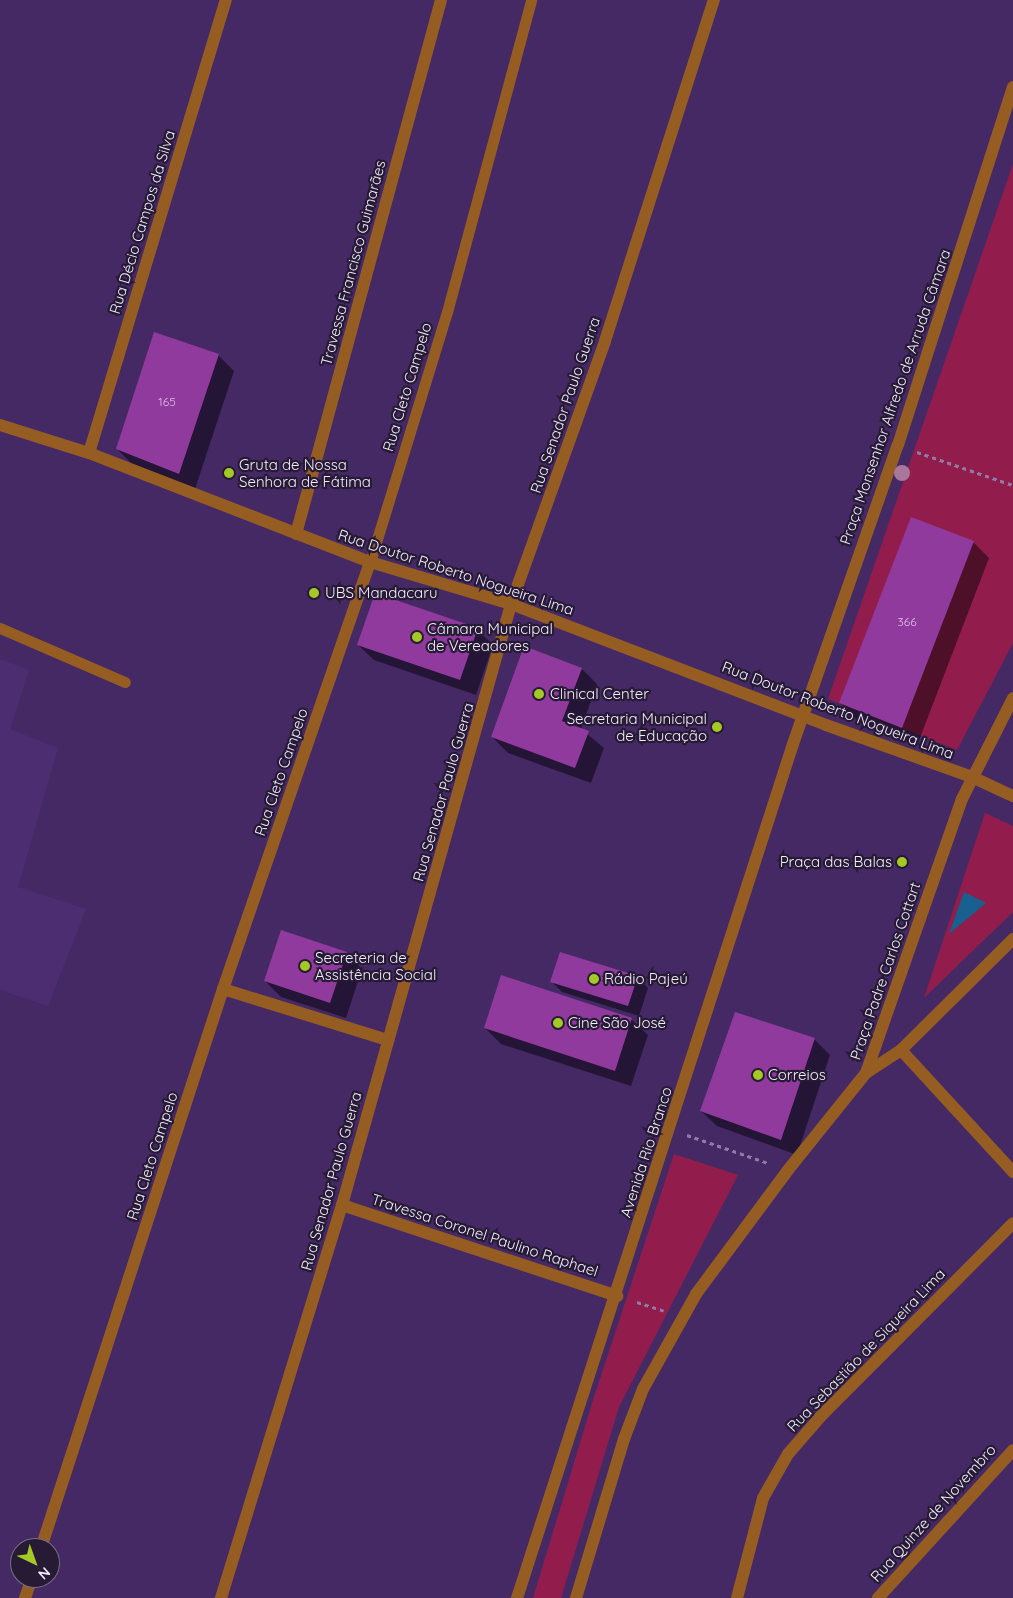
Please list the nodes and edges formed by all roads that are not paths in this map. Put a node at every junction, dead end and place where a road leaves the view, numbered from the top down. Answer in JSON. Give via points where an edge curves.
{"nodes":[{"id":1,"x":226,"y":0,"type":"edge"},
{"id":2,"x":441,"y":0,"type":"edge"},
{"id":3,"x":531,"y":0,"type":"edge"},
{"id":4,"x":714,"y":0,"type":"edge"},
{"id":5,"x":1013,"y":87,"type":"edge"},
{"id":6,"x":0,"y":425,"type":"edge"},
{"id":7,"x":89,"y":453,"type":"junction"},
{"id":8,"x":296,"y":534,"type":"junction"},
{"id":9,"x":370,"y":562,"type":"junction"},
{"id":10,"x":511,"y":604,"type":"junction"},
{"id":11,"x":0,"y":628,"type":"edge"},
{"id":12,"x":125,"y":682,"type":"dead end"},
{"id":13,"x":1013,"y":698,"type":"edge"},
{"id":14,"x":803,"y":715,"type":"junction"},
{"id":15,"x":972,"y":777,"type":"junction"},
{"id":16,"x":1013,"y":796,"type":"edge"},
{"id":17,"x":1013,"y":940,"type":"edge"},
{"id":18,"x":223,"y":988,"type":"junction"},
{"id":19,"x":388,"y":1040,"type":"junction"},
{"id":20,"x":901,"y":1050,"type":"junction"},
{"id":21,"x":866,"y":1073,"type":"junction"},
{"id":22,"x":1013,"y":1172,"type":"edge"},
{"id":23,"x":342,"y":1205,"type":"junction"},
{"id":24,"x":1013,"y":1223,"type":"edge"},
{"id":25,"x":617,"y":1296,"type":"junction"},
{"id":26,"x":1013,"y":1450,"type":"edge"},
{"id":27,"x":44,"y":1538,"type":"edge"},
{"id":28,"x":221,"y":1598,"type":"edge"},
{"id":29,"x":517,"y":1598,"type":"edge"},
{"id":30,"x":576,"y":1598,"type":"edge"},
{"id":31,"x":737,"y":1598,"type":"edge"},
{"id":32,"x":878,"y":1598,"type":"edge"}],
"edges":[{"from":1,"to":7,"type":"street","name":"Rua Décio Campos da Silva"},
{"from":2,"to":8,"type":"street","name":"Travessa Francisco Guimarães"},
{"from":3,"to":9,"type":"lane","name":"Rua Cleto Campelo","via":[[447,312]]},
{"from":4,"to":10,"type":"street","name":"Rua Senador Paulo Guerra","via":[[605,341]]},
{"from":5,"to":14,"type":"street","name":"Praça Monsenhor Alfredo de Arruda Câmara","via":[[898,445]]},
{"from":6,"to":7,"type":"street","name":"Rua Doutor Roberto Nogueira Lima"},
{"from":7,"to":8,"type":"street","name":"Rua Doutor Roberto Nogueira Lima"},
{"from":8,"to":9,"type":"street","name":"Rua Doutor Roberto Nogueira Lima"},
{"from":9,"to":10,"type":"street","name":"Rua Doutor Roberto Nogueira Lima"},
{"from":9,"to":18,"type":"street","name":"Rua Cleto Campelo"},
{"from":10,"to":14,"type":"street","name":"Rua Doutor Roberto Nogueira Lima"},
{"from":10,"to":19,"type":"street","name":"Rua Senador Paulo Guerra","via":[[479,727]]},
{"from":11,"to":12,"type":"lane"},
{"from":13,"to":15,"type":"street"},
{"from":14,"to":15,"type":"street","name":"Rua Doutor Roberto Nogueira Lima"},
{"from":14,"to":25,"type":"street","name":"Avenida Rio Branco"},
{"from":15,"to":16,"type":"street","name":"Rua Doutor Roberto Nogueira Lima"},
{"from":15,"to":21,"type":"street","name":"Praça Padre Carlos Cottart"},
{"from":17,"to":20,"type":"street","name":"Praça Padre Carlos Cottart"},
{"from":18,"to":19,"type":"street"},
{"from":18,"to":27,"type":"street","name":"Rua Cleto Campelo"},
{"from":19,"to":23,"type":"street","name":"Rua Senador Paulo Guerra"},
{"from":20,"to":21,"type":"street","name":"Praça Padre Carlos Cottart"},
{"from":20,"to":22,"type":"street"},
{"from":21,"to":30,"type":"street","via":[[788,1170],[696,1294],[643,1388],[624,1439]]},
{"from":23,"to":25,"type":"street","name":"Travessa Coronel Paulino Raphael"},
{"from":23,"to":28,"type":"street","name":"Rua Senador Paulo Guerra"},
{"from":24,"to":31,"type":"street","name":"Rua Sebastião de Siqueira Lima","via":[[821,1416],[788,1454],[763,1498]]},
{"from":25,"to":29,"type":"street","name":"Avenida Rio Branco"},
{"from":26,"to":32,"type":"street","name":"Rua Quinze de Novembro"}]}
